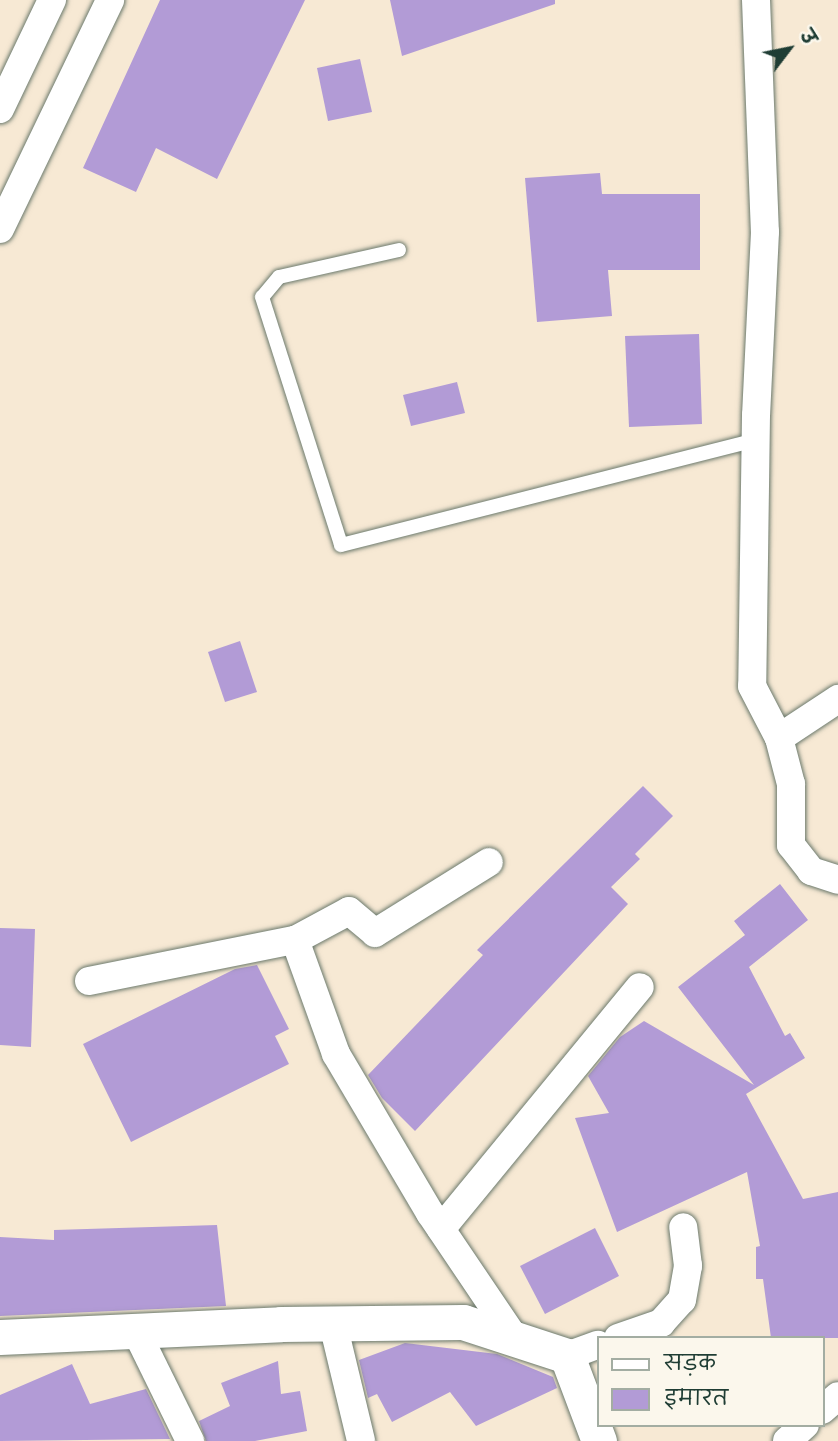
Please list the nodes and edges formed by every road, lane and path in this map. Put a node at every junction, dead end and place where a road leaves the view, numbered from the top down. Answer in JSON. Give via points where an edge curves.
{"nodes":[{"id":1,"x":52,"y":0,"type":"edge"},
{"id":2,"x":110,"y":0,"type":"edge"},
{"id":3,"x":756,"y":0,"type":"edge"},
{"id":4,"x":0,"y":109,"type":"edge"},
{"id":5,"x":0,"y":229,"type":"edge"},
{"id":6,"x":399,"y":250,"type":"dead end"},
{"id":7,"x":755,"y":440,"type":"junction"},
{"id":8,"x":838,"y":699,"type":"edge"},
{"id":9,"x":779,"y":737,"type":"junction"},
{"id":10,"x":489,"y":862,"type":"dead end"},
{"id":11,"x":838,"y":880,"type":"edge"},
{"id":12,"x":295,"y":940,"type":"junction"},
{"id":13,"x":89,"y":981,"type":"dead end"},
{"id":14,"x":640,"y":987,"type":"dead end"},
{"id":15,"x":683,"y":1227,"type":"dead end"},
{"id":16,"x":441,"y":1229,"type":"junction"},
{"id":17,"x":333,"y":1324,"type":"junction"},
{"id":18,"x":135,"y":1329,"type":"junction"},
{"id":19,"x":513,"y":1336,"type":"junction"},
{"id":20,"x":624,"y":1336,"type":"edge"},
{"id":21,"x":0,"y":1337,"type":"edge"},
{"id":22,"x":582,"y":1350,"type":"edge"},
{"id":23,"x":838,"y":1395,"type":"edge"},
{"id":24,"x":824,"y":1408,"type":"edge"},
{"id":25,"x":596,"y":1425,"type":"edge"},
{"id":26,"x":803,"y":1427,"type":"edge"},
{"id":27,"x":190,"y":1441,"type":"edge"},
{"id":28,"x":360,"y":1441,"type":"edge"},
{"id":29,"x":787,"y":1441,"type":"edge"}],
"edges":[{"from":1,"to":4,"type":"street"},
{"from":2,"to":5,"type":"street"},
{"from":3,"to":7,"type":"street","via":[[765,232]]},
{"from":6,"to":7,"type":"lane","via":[[279,277],[262,297],[341,545]]},
{"from":7,"to":9,"type":"street","via":[[752,686]]},
{"from":8,"to":9,"type":"street"},
{"from":9,"to":11,"type":"street","via":[[791,784],[791,845],[811,871]]},
{"from":10,"to":12,"type":"street","via":[[375,933],[349,911]]},
{"from":12,"to":13,"type":"street"},
{"from":12,"to":16,"type":"street","via":[[336,1054]]},
{"from":14,"to":16,"type":"street"},
{"from":15,"to":20,"type":"street","via":[[688,1266],[682,1300],[661,1323]]},
{"from":16,"to":19,"type":"street"},
{"from":17,"to":18,"type":"street"},
{"from":17,"to":19,"type":"street","via":[[463,1322]]},
{"from":17,"to":28,"type":"street"},
{"from":18,"to":21,"type":"street"},
{"from":18,"to":27,"type":"street"},
{"from":19,"to":22,"type":"street"},
{"from":22,"to":25,"type":"street"},
{"from":23,"to":24,"type":"street"},
{"from":26,"to":29,"type":"street"}]}
